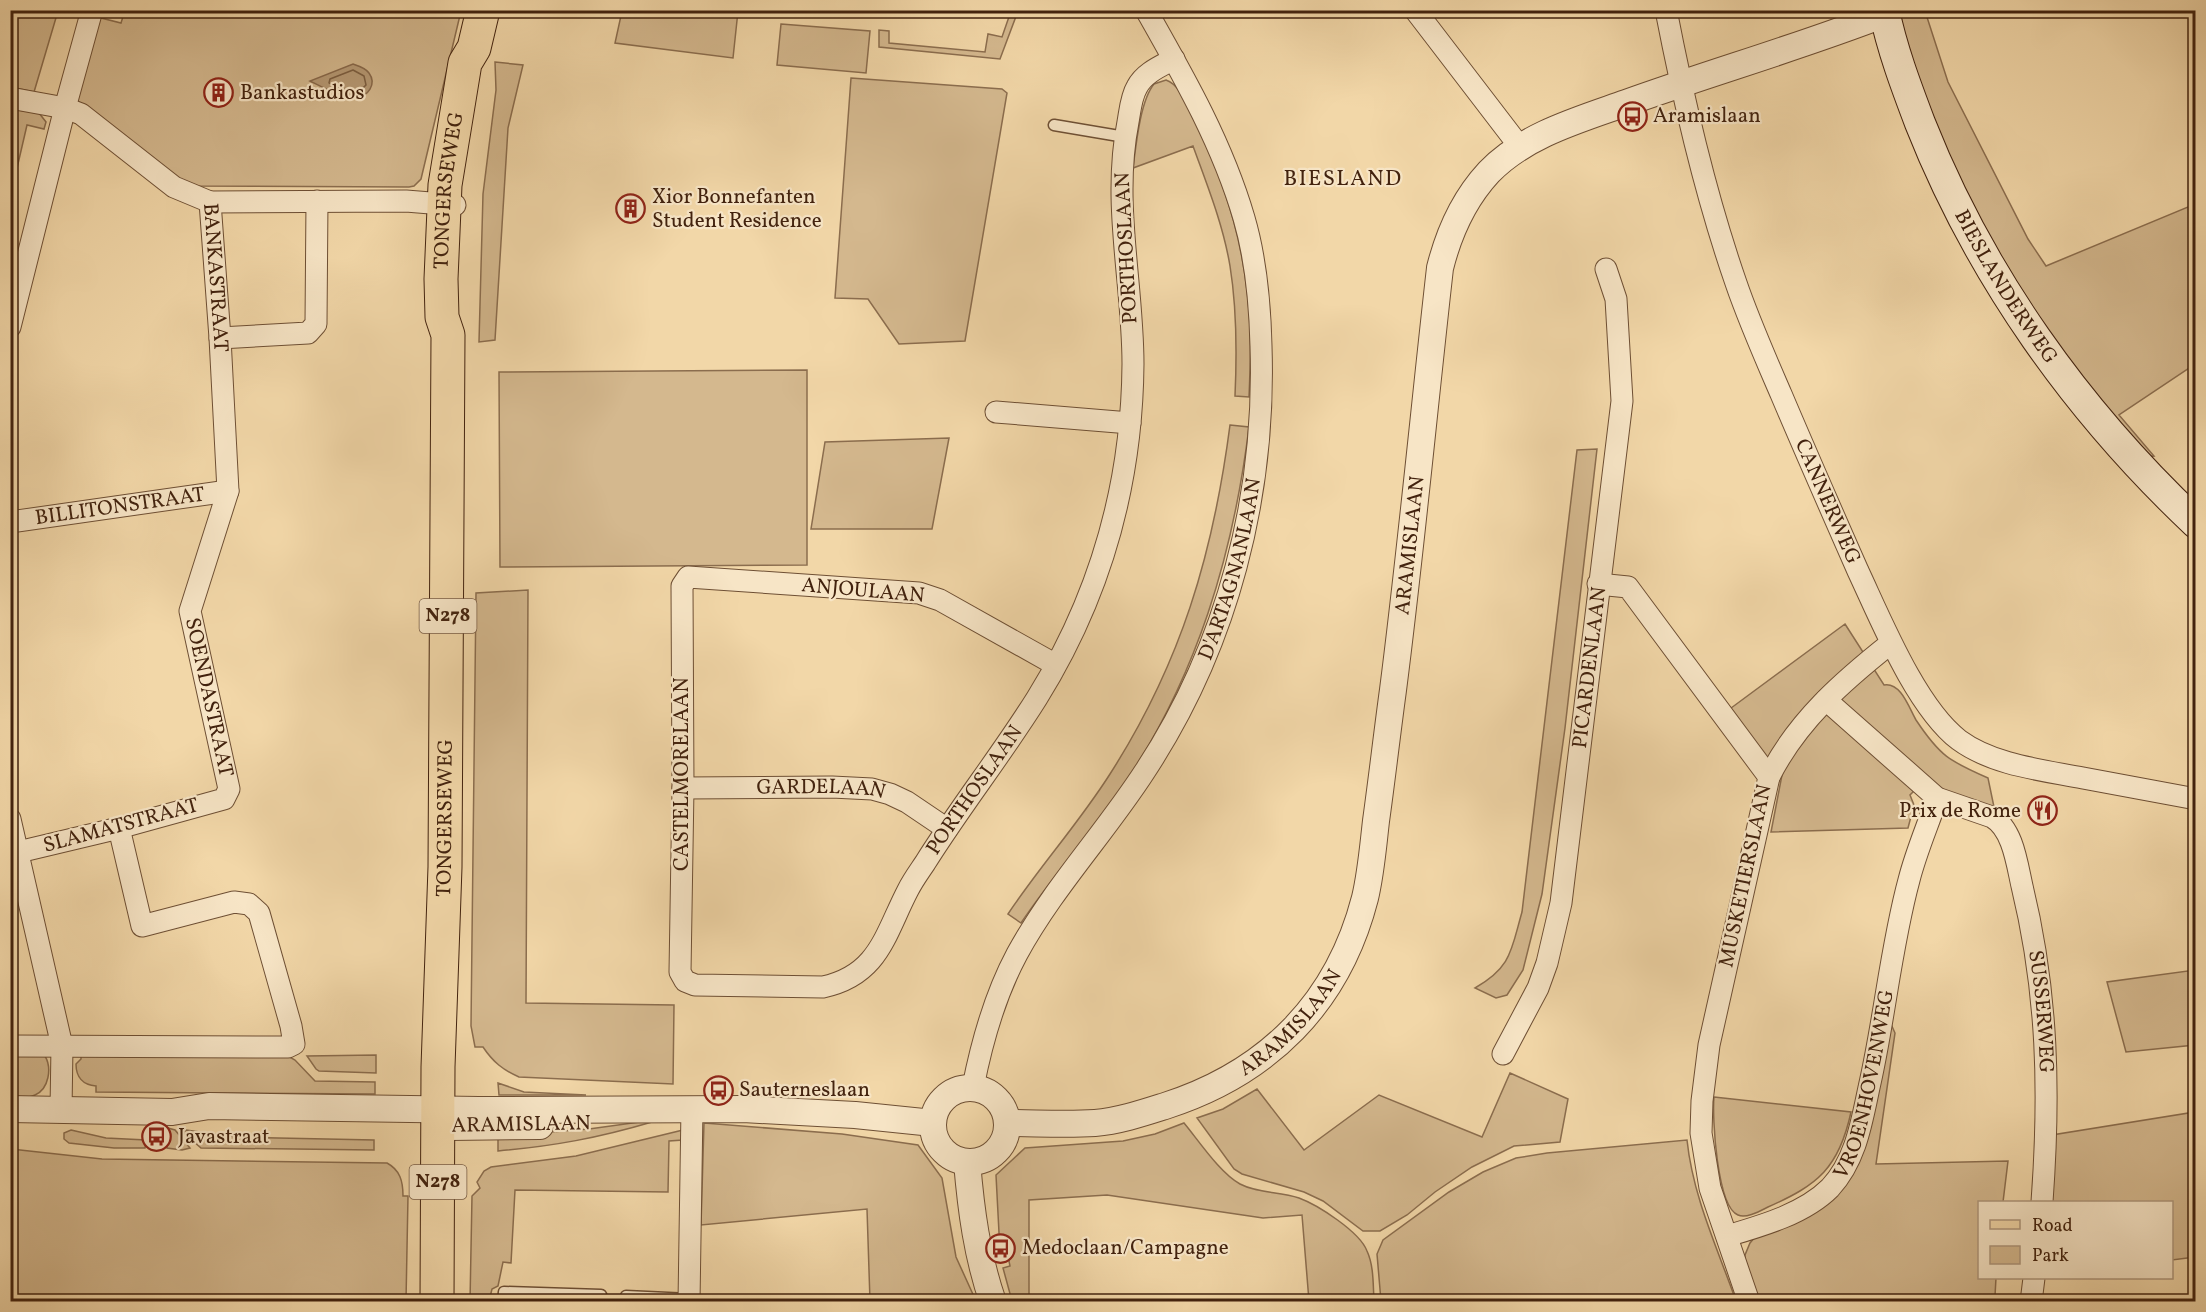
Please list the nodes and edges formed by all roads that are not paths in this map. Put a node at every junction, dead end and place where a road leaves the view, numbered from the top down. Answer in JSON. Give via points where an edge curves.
{"nodes":[{"id":1,"x":92,"y":10,"type":"edge"},
{"id":2,"x":483,"y":10,"type":"edge"},
{"id":3,"x":1146,"y":10,"type":"edge"},
{"id":4,"x":1414,"y":10,"type":"edge"},
{"id":5,"x":1666,"y":10,"type":"edge"},
{"id":6,"x":1884,"y":12,"type":"edge"},
{"id":7,"x":1174,"y":59,"type":"junction"},
{"id":8,"x":1680,"y":83,"type":"junction"},
{"id":9,"x":10,"y":98,"type":"edge"},
{"id":10,"x":65,"y":108,"type":"junction"},
{"id":11,"x":1054,"y":125,"type":"dead end"},
{"id":12,"x":1125,"y":137,"type":"junction"},
{"id":13,"x":1520,"y":147,"type":"junction"},
{"id":14,"x":210,"y":201,"type":"junction"},
{"id":15,"x":317,"y":201,"type":"junction"},
{"id":16,"x":451,"y":205,"type":"junction"},
{"id":17,"x":1606,"y":269,"type":"dead end"},
{"id":18,"x":10,"y":327,"type":"edge"},
{"id":19,"x":220,"y":338,"type":"junction"},
{"id":20,"x":996,"y":411,"type":"dead end"},
{"id":21,"x":1130,"y":423,"type":"junction"},
{"id":22,"x":228,"y":491,"type":"junction"},
{"id":23,"x":10,"y":522,"type":"edge"},
{"id":24,"x":2196,"y":523,"type":"edge"},
{"id":25,"x":688,"y":577,"type":"joint"},
{"id":26,"x":1598,"y":584,"type":"junction"},
{"id":27,"x":1892,"y":643,"type":"junction"},
{"id":28,"x":1056,"y":665,"type":"junction"},
{"id":29,"x":1826,"y":700,"type":"junction"},
{"id":30,"x":1769,"y":777,"type":"junction"},
{"id":31,"x":683,"y":788,"type":"junction"},
{"id":32,"x":224,"y":798,"type":"joint"},
{"id":33,"x":1937,"y":798,"type":"junction"},
{"id":34,"x":2196,"y":799,"type":"edge"},
{"id":35,"x":10,"y":819,"type":"edge"},
{"id":36,"x":119,"y":828,"type":"junction"},
{"id":37,"x":947,"y":829,"type":"junction"},
{"id":38,"x":14,"y":853,"type":"edge"},
{"id":39,"x":680,"y":972,"type":"joint"},
{"id":40,"x":10,"y":1046,"type":"edge"},
{"id":41,"x":62,"y":1046,"type":"junction"},
{"id":42,"x":1503,"y":1054,"type":"dead end"},
{"id":43,"x":974,"y":1088,"type":"junction"},
{"id":44,"x":692,"y":1108,"type":"junction"},
{"id":45,"x":10,"y":1109,"type":"edge"},
{"id":46,"x":61,"y":1110,"type":"junction"},
{"id":47,"x":438,"y":1117,"type":"junction"},
{"id":48,"x":933,"y":1123,"type":"junction"},
{"id":49,"x":1007,"y":1123,"type":"junction"},
{"id":50,"x":967,"y":1162,"type":"junction"},
{"id":51,"x":2042,"y":1201,"type":"edge"},
{"id":52,"x":1727,"y":1236,"type":"junction"},
{"id":53,"x":2034,"y":1279,"type":"edge"},
{"id":54,"x":601,"y":1295,"type":"dead end"},
{"id":55,"x":626,"y":1296,"type":"dead end"},
{"id":56,"x":689,"y":1300,"type":"edge"},
{"id":57,"x":437,"y":1302,"type":"edge"},
{"id":58,"x":503,"y":1302,"type":"edge"},
{"id":59,"x":993,"y":1302,"type":"edge"},
{"id":60,"x":1749,"y":1302,"type":"edge"},
{"id":61,"x":2031,"y":1302,"type":"edge"}],
"edges":[{"from":1,"to":10,"type":"street"},
{"from":2,"to":16,"type":"main road","name":"TONGERSEWEG","number":"N278","via":[[474,48],[478,66]]},
{"from":3,"to":7,"type":"street","name":"D'ARTAGNANLAAN"},
{"from":4,"to":13,"type":"street"},
{"from":5,"to":8,"type":"street","name":"CANNERWEG"},
{"from":6,"to":8,"type":"street","name":"ARAMISLAAN","via":[[1818,40]]},
{"from":6,"to":24,"type":"main road","name":"BIESLANDERWEG","via":[[1930,149],[1966,223],[2015,308],[2073,390],[2154,484]]},
{"from":7,"to":12,"type":"street","name":"PORTHOSLAAN","via":[[1146,75],[1136,88]]},
{"from":7,"to":43,"type":"street","name":"D'ARTAGNANLAAN","via":[[1225,164],[1244,218],[1255,268],[1262,410],[1248,519],[1230,590],[1191,688],[1143,775],[1057,891],[1017,955],[992,1013]]},
{"from":8,"to":13,"type":"street","name":"ARAMISLAAN","via":[[1546,133]]},
{"from":8,"to":27,"type":"street","name":"CANNERWEG","via":[[1715,220],[1744,306]]},
{"from":9,"to":10,"type":"street","name":"BANKASTRAAT"},
{"from":10,"to":14,"type":"street","name":"BANKASTRAAT","via":[[90,120],[174,188]]},
{"from":10,"to":18,"type":"street"},
{"from":11,"to":12,"type":"lane"},
{"from":12,"to":21,"type":"street","name":"PORTHOSLAAN","via":[[1122,204],[1132,336]]},
{"from":13,"to":49,"type":"street","name":"ARAMISLAAN","via":[[1489,172],[1468,198],[1451,229],[1440,268],[1371,865],[1361,911],[1341,963],[1299,1024],[1262,1058],[1220,1084],[1123,1118]]},
{"from":14,"to":15,"type":"street"},
{"from":14,"to":19,"type":"street","name":"BANKASTRAAT"},
{"from":15,"to":16,"type":"street"},
{"from":15,"to":19,"type":"street","via":[[316,324],[308,333]]},
{"from":16,"to":47,"type":"main road","name":"TONGERSEWEG","number":"N278","via":[[453,319],[448,335],[445,855]]},
{"from":17,"to":26,"type":"street","name":"PICARDENLAAN","via":[[1616,299],[1622,401]]},
{"from":19,"to":22,"type":"street","name":"BANKASTRAAT"},
{"from":20,"to":21,"type":"street"},
{"from":21,"to":28,"type":"street","name":"PORTHOSLAAN","via":[[1124,477],[1109,536],[1092,589]]},
{"from":22,"to":23,"type":"street","name":"BILLITONSTRAAT"},
{"from":22,"to":32,"type":"street","name":"SOENDASTRAAT","via":[[190,611],[229,789]]},
{"from":25,"to":28,"type":"street","name":"ANJOULAAN","via":[[919,593],[940,600]]},
{"from":25,"to":31,"type":"street","name":"CASTELMORELAAN","via":[[682,586]]},
{"from":26,"to":30,"type":"street","name":"MUSKETIERSLAAN","via":[[1628,587]]},
{"from":26,"to":42,"type":"street","name":"PICARDENLAAN","via":[[1561,903],[1538,988]]},
{"from":27,"to":29,"type":"street"},
{"from":27,"to":34,"type":"street","name":"CANNERWEG","via":[[1934,712],[1957,738],[1977,751],[2037,769]]},
{"from":28,"to":37,"type":"street","name":"PORTHOSLAAN"},
{"from":29,"to":30,"type":"street","via":[[1790,741]]},
{"from":29,"to":33,"type":"street"},
{"from":30,"to":52,"type":"street","name":"MUSKETIERSLAAN","via":[[1704,1075],[1701,1133],[1710,1188]]},
{"from":31,"to":37,"type":"street","name":"GARDELAAN","via":[[872,789],[907,802]]},
{"from":31,"to":39,"type":"street","name":"CASTELMORELAAN"},
{"from":32,"to":36,"type":"street","name":"SLAMATSTRAAT"},
{"from":33,"to":51,"type":"street","name":"SUSSERWEG","via":[[1992,817],[2003,826],[2015,857],[2044,1009],[2047,1101]]},
{"from":33,"to":52,"type":"street","name":"VROENHOVENWEG","via":[[1909,880],[1879,1042],[1860,1132],[1851,1156],[1830,1188],[1809,1203],[1773,1221]]},
{"from":35,"to":38,"type":"street"},
{"from":36,"to":38,"type":"street","name":"SLAMATSTRAAT"},
{"from":36,"to":41,"type":"street","via":[[142,926],[234,902],[249,904],[259,913],[294,1040],[292,1046]]},
{"from":37,"to":39,"type":"street","name":"PORTHOSLAAN","via":[[908,889],[876,955],[853,977],[823,987],[695,985],[685,981]]},
{"from":38,"to":41,"type":"street"},
{"from":40,"to":41,"type":"street"},
{"from":41,"to":46,"type":"street"},
{"from":43,"to":48,"type":"street","via":[[946,1096]]},
{"from":43,"to":49,"type":"street","via":[[997,1099]]},
{"from":44,"to":47,"type":"street","name":"ARAMISLAAN","via":[[638,1110],[597,1124],[491,1128]]},
{"from":44,"to":48,"type":"street","name":"ARAMISLAAN","via":[[855,1115]]},
{"from":44,"to":56,"type":"street"},
{"from":45,"to":46,"type":"street"},
{"from":46,"to":47,"type":"street","via":[[172,1112],[209,1121]]},
{"from":47,"to":57,"type":"main road","name":"TONGERSEWEG","number":"N278"},
{"from":48,"to":50,"type":"street","via":[[942,1149]]},
{"from":49,"to":50,"type":"street","via":[[1003,1143],[996,1151],[988,1158]]},
{"from":50,"to":59,"type":"street","via":[[975,1233]]},
{"from":52,"to":60,"type":"street"},
{"from":53,"to":61,"type":"street"},
{"from":54,"to":58,"type":"lane","via":[[504,1292]]},
{"from":55,"to":56,"type":"lane"}]}
